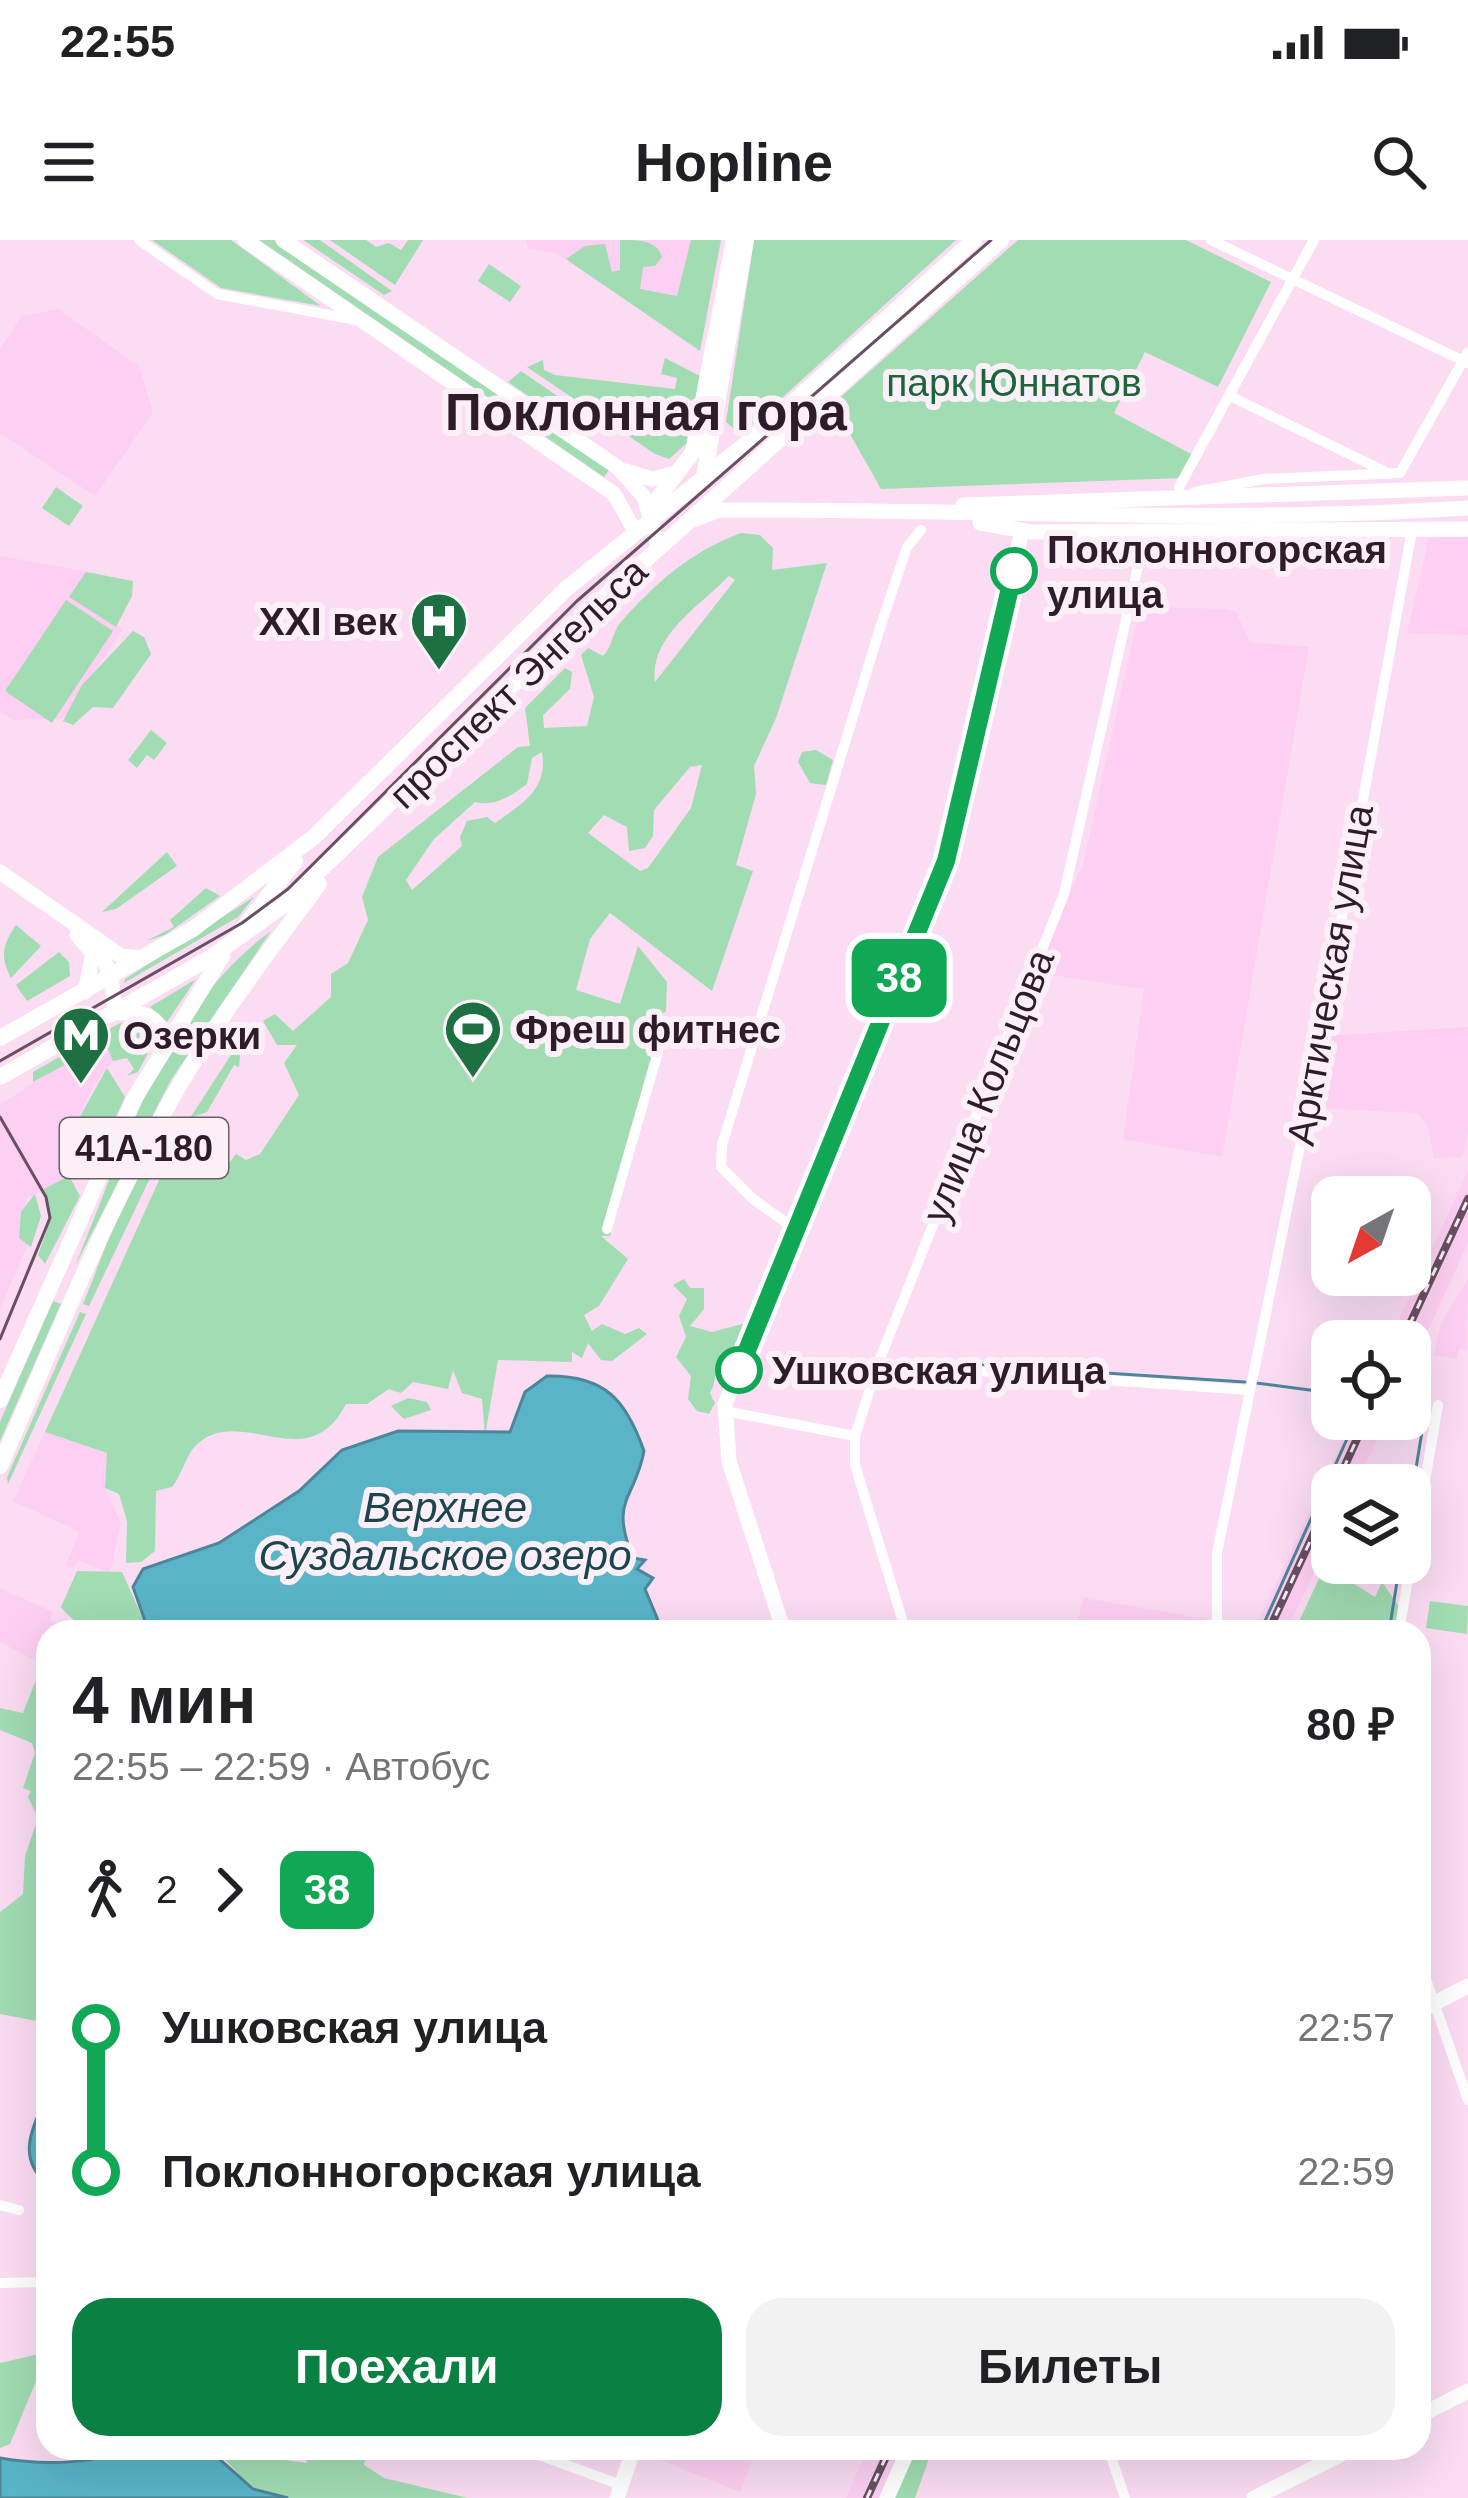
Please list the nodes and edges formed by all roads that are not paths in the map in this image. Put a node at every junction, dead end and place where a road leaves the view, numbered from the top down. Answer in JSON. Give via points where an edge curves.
{"nodes":[{"id":1,"x":139,"y":240,"type":"edge"},
{"id":2,"x":244,"y":240,"type":"edge"},
{"id":3,"x":283,"y":240,"type":"edge"},
{"id":4,"x":734,"y":240,"type":"edge"},
{"id":5,"x":746,"y":240,"type":"edge"},
{"id":6,"x":974,"y":240,"type":"edge"},
{"id":7,"x":1001,"y":240,"type":"edge"},
{"id":8,"x":1211,"y":240,"type":"edge"},
{"id":9,"x":1314,"y":240,"type":"edge"},
{"id":10,"x":1293,"y":279,"type":"junction"},
{"id":11,"x":362,"y":321,"type":"junction"},
{"id":12,"x":1466,"y":359,"type":"edge"},
{"id":13,"x":1230,"y":396,"type":"junction"},
{"id":14,"x":712,"y":426,"type":"junction"},
{"id":15,"x":753,"y":438,"type":"junction"},
{"id":16,"x":685,"y":466,"type":"junction"},
{"id":17,"x":617,"y":467,"type":"junction"},
{"id":18,"x":704,"y":475,"type":"junction"},
{"id":19,"x":1393,"y":476,"type":"junction"},
{"id":20,"x":735,"y":478,"type":"junction"},
{"id":21,"x":1468,"y":488,"type":"edge"},
{"id":22,"x":1177,"y":492,"type":"junction"},
{"id":23,"x":1468,"y":508,"type":"edge"},
{"id":24,"x":924,"y":512,"type":"junction"},
{"id":25,"x":652,"y":516,"type":"junction"},
{"id":26,"x":688,"y":522,"type":"junction"},
{"id":27,"x":1468,"y":529,"type":"edge"},
{"id":28,"x":921,"y":530,"type":"dead end"},
{"id":29,"x":1412,"y":530,"type":"junction"},
{"id":30,"x":635,"y":531,"type":"junction"},
{"id":31,"x":1022,"y":531,"type":"junction"},
{"id":32,"x":1146,"y":531,"type":"junction"},
{"id":33,"x":659,"y":548,"type":"junction"},
{"id":34,"x":314,"y":837,"type":"junction"},
{"id":35,"x":338,"y":859,"type":"junction"},
{"id":36,"x":0,"y":872,"type":"edge"},
{"id":37,"x":0,"y":883,"type":"edge"},
{"id":38,"x":94,"y":938,"type":"junction"},
{"id":39,"x":231,"y":944,"type":"junction"},
{"id":40,"x":142,"y":958,"type":"junction"},
{"id":41,"x":111,"y":977,"type":"junction"},
{"id":42,"x":85,"y":992,"type":"junction"},
{"id":43,"x":115,"y":1012,"type":"junction"},
{"id":44,"x":658,"y":1033,"type":"dead end"},
{"id":45,"x":0,"y":1038,"type":"edge"},
{"id":46,"x":164,"y":1044,"type":"junction"},
{"id":47,"x":0,"y":1077,"type":"edge"},
{"id":48,"x":795,"y":1228,"type":"junction"},
{"id":49,"x":607,"y":1229,"type":"dead end"},
{"id":50,"x":59,"y":1265,"type":"junction"},
{"id":51,"x":83,"y":1277,"type":"junction"},
{"id":52,"x":878,"y":1364,"type":"junction"},
{"id":53,"x":1249,"y":1390,"type":"junction"},
{"id":54,"x":0,"y":1400,"type":"edge"},
{"id":55,"x":1438,"y":1405,"type":"dead end"},
{"id":56,"x":725,"y":1411,"type":"junction"},
{"id":57,"x":855,"y":1436,"type":"junction"},
{"id":58,"x":0,"y":1466,"type":"edge"},
{"id":59,"x":780,"y":1620,"type":"edge"},
{"id":60,"x":902,"y":1620,"type":"edge"},
{"id":61,"x":1216,"y":1620,"type":"edge"},
{"id":62,"x":1401,"y":1620,"type":"edge"},
{"id":63,"x":1468,"y":1986,"type":"edge"},
{"id":64,"x":1431,"y":2004,"type":"edge"},
{"id":65,"x":1431,"y":2018,"type":"edge"},
{"id":66,"x":1468,"y":2100,"type":"edge"},
{"id":67,"x":0,"y":2205,"type":"edge"},
{"id":68,"x":19,"y":2210,"type":"dead end"},
{"id":69,"x":36,"y":2282,"type":"edge"},
{"id":70,"x":0,"y":2283,"type":"edge"},
{"id":71,"x":1468,"y":2391,"type":"edge"},
{"id":72,"x":1431,"y":2410,"type":"edge"},
{"id":73,"x":547,"y":2460,"type":"edge"},
{"id":74,"x":630,"y":2460,"type":"edge"},
{"id":75,"x":904,"y":2460,"type":"edge"},
{"id":76,"x":1112,"y":2460,"type":"edge"},
{"id":77,"x":1330,"y":2460,"type":"edge"},
{"id":78,"x":619,"y":2492,"type":"edge"},
{"id":79,"x":887,"y":2498,"type":"edge"},
{"id":80,"x":1125,"y":2498,"type":"edge"},
{"id":81,"x":1254,"y":2498,"type":"edge"}],
"edges":[{"from":1,"to":11,"type":"street","via":[[217,294]]},
{"from":2,"to":11,"type":"main road"},
{"from":3,"to":17,"type":"main road"},
{"from":4,"to":16,"type":"main road"},
{"from":5,"to":14,"type":"main road"},
{"from":6,"to":15,"type":"main road","name":"проспект Энгельса"},
{"from":7,"to":20,"type":"main road","name":"проспект Энгельса"},
{"from":8,"to":10,"type":"street"},
{"from":9,"to":10,"type":"street"},
{"from":10,"to":12,"type":"street"},
{"from":10,"to":13,"type":"street"},
{"from":11,"to":30,"type":"main road","via":[[614,494]]},
{"from":12,"to":19,"type":"street","via":[[1408,466]]},
{"from":13,"to":19,"type":"street"},
{"from":13,"to":22,"type":"street"},
{"from":14,"to":15,"type":"main road","via":[[734,444]]},
{"from":14,"to":18,"type":"main road"},
{"from":15,"to":18,"type":"main road","name":"проспект Энгельса"},
{"from":16,"to":17,"type":"main road","via":[[652,479]]},
{"from":16,"to":25,"type":"main road"},
{"from":17,"to":25,"type":"main road"},
{"from":18,"to":25,"type":"main road","name":"проспект Энгельса"},
{"from":18,"to":26,"type":"main road"},
{"from":19,"to":22,"type":"street","via":[[1263,479]]},
{"from":20,"to":22,"type":"main road","via":[[749,506],[927,507]]},
{"from":20,"to":26,"type":"main road","name":"проспект Энгельса"},
{"from":21,"to":22,"type":"main road"},
{"from":23,"to":24,"type":"main road","via":[[1362,515]]},
{"from":24,"to":26,"type":"main road","via":[[719,511]]},
{"from":24,"to":31,"type":"main road"},
{"from":25,"to":30,"type":"main road","name":"проспект Энгельса"},
{"from":25,"to":33,"type":"main road"},
{"from":26,"to":33,"type":"main road","name":"проспект Энгельса"},
{"from":27,"to":29,"type":"main road"},
{"from":28,"to":48,"type":"street","via":[[881,625],[722,1145],[721,1168]]},
{"from":29,"to":32,"type":"main road"},
{"from":29,"to":53,"type":"street","name":"Арктическая улица"},
{"from":30,"to":34,"type":"main road","name":"проспект Энгельса"},
{"from":31,"to":32,"type":"main road"},
{"from":31,"to":48,"type":"main road","via":[[946,861]]},
{"from":32,"to":52,"type":"street","name":"улица Кольцова","via":[[1064,894]]},
{"from":33,"to":35,"type":"main road","name":"проспект Энгельса"},
{"from":34,"to":39,"type":"main road","number":"41А-180"},
{"from":34,"to":40,"type":"main road","name":"проспект Энгельса"},
{"from":35,"to":39,"type":"main road","name":"проспект Энгельса"},
{"from":35,"to":51,"type":"main road","number":"41А-180","via":[[194,1061]]},
{"from":36,"to":38,"type":"main road"},
{"from":37,"to":42,"type":"main road","via":[[87,944],[94,967]]},
{"from":38,"to":40,"type":"main road","via":[[121,956]]},
{"from":38,"to":41,"type":"main road"},
{"from":39,"to":43,"type":"main road","name":"проспект Энгельса"},
{"from":39,"to":46,"type":"main road","number":"41А-180"},
{"from":40,"to":41,"type":"main road","name":"проспект Энгельса"},
{"from":41,"to":42,"type":"main road","name":"проспект Энгельса"},
{"from":41,"to":43,"type":"main road"},
{"from":42,"to":45,"type":"main road","name":"проспект Энгельса"},
{"from":43,"to":46,"type":"main road","via":[[151,1017]]},
{"from":43,"to":47,"type":"main road","name":"проспект Энгельса"},
{"from":44,"to":49,"type":"street"},
{"from":46,"to":50,"type":"main road","number":"41А-180"},
{"from":48,"to":56,"type":"main road"},
{"from":50,"to":51,"type":"main road","via":[[67,1280]]},
{"from":50,"to":54,"type":"main road","number":"41А-180"},
{"from":51,"to":58,"type":"main road","number":"41А-180"},
{"from":52,"to":53,"type":"street"},
{"from":52,"to":57,"type":"street","name":"улица Кольцова"},
{"from":53,"to":61,"type":"street","name":"Арктическая улица","via":[[1217,1553]]},
{"from":55,"to":62,"type":"street"},
{"from":56,"to":57,"type":"street"},
{"from":56,"to":59,"type":"main road","via":[[729,1462]]},
{"from":57,"to":60,"type":"street","name":"улица Кольцова","via":[[861,1489]]},
{"from":63,"to":64,"type":"main road"},
{"from":65,"to":66,"type":"street"},
{"from":67,"to":68,"type":"street"},
{"from":69,"to":70,"type":"street"},
{"from":71,"to":72,"type":"main road"},
{"from":73,"to":78,"type":"street"},
{"from":74,"to":78,"type":"main road"},
{"from":75,"to":79,"type":"main road"},
{"from":76,"to":80,"type":"street"},
{"from":77,"to":81,"type":"main road"}]}
